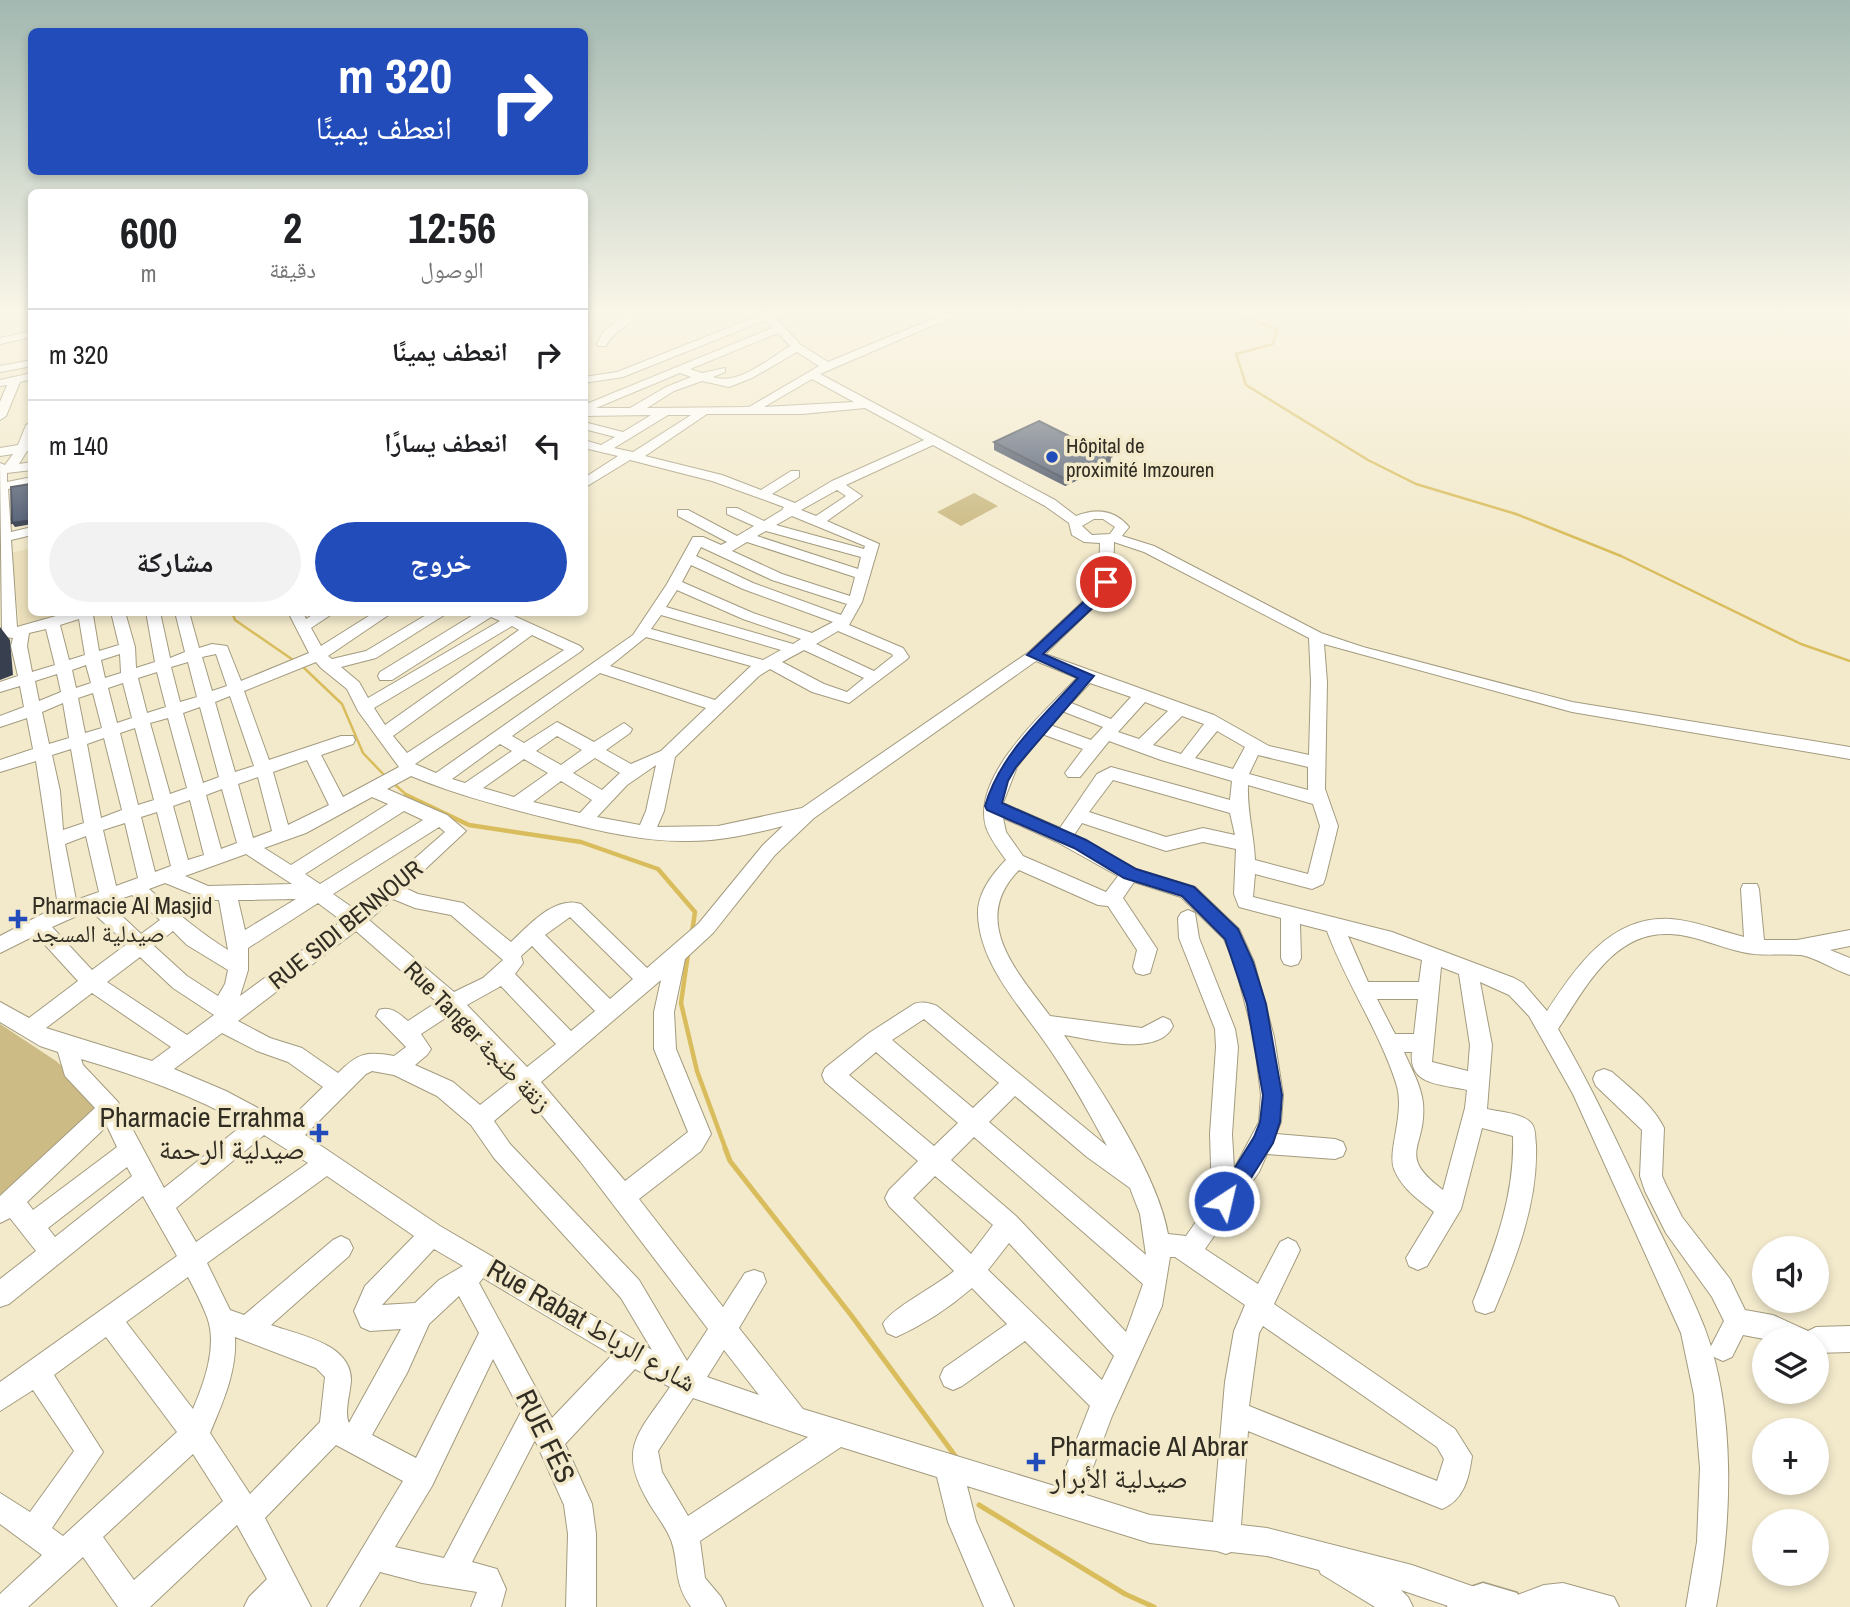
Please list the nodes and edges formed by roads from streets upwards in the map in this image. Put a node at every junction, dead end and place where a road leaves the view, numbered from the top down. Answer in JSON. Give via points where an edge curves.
{"nodes":[{"id":1,"x":12,"y":388,"type":"edge"},
{"id":2,"x":637,"y":388,"type":"edge"},
{"id":3,"x":674,"y":388,"type":"edge"},
{"id":4,"x":789,"y":388,"type":"edge"},
{"id":5,"x":837,"y":388,"type":"edge"},
{"id":6,"x":866,"y":404,"type":"junction"},
{"id":7,"x":750,"y":409,"type":"junction"},
{"id":8,"x":588,"y":411,"type":"edge"},
{"id":9,"x":705,"y":411,"type":"junction"},
{"id":10,"x":588,"y":412,"type":"edge"},
{"id":11,"x":632,"y":412,"type":"junction"},
{"id":12,"x":663,"y":413,"type":"junction"},
{"id":13,"x":0,"y":416,"type":"edge"},
{"id":14,"x":588,"y":426,"type":"edge"},
{"id":15,"x":625,"y":436,"type":"junction"},
{"id":16,"x":934,"y":440,"type":"junction"},
{"id":17,"x":0,"y":441,"type":"edge"},
{"id":18,"x":27,"y":444,"type":"edge"},
{"id":19,"x":591,"y":447,"type":"edge"},
{"id":20,"x":0,"y":452,"type":"edge"},
{"id":21,"x":633,"y":456,"type":"junction"},
{"id":22,"x":28,"y":466,"type":"edge"},
{"id":23,"x":3,"y":469,"type":"edge"},
{"id":24,"x":795,"y":474,"type":"dead end"},
{"id":25,"x":28,"y":482,"type":"edge"},
{"id":26,"x":588,"y":482,"type":"edge"},
{"id":27,"x":837,"y":484,"type":"junction"},
{"id":28,"x":0,"y":487,"type":"edge"},
{"id":29,"x":763,"y":494,"type":"junction"},
{"id":30,"x":1050,"y":503,"type":"junction"},
{"id":31,"x":792,"y":508,"type":"junction"},
{"id":32,"x":732,"y":511,"type":"dead end"},
{"id":33,"x":683,"y":513,"type":"dead end"},
{"id":34,"x":1091,"y":514,"type":"junction"},
{"id":35,"x":818,"y":521,"type":"junction"},
{"id":36,"x":1076,"y":522,"type":"junction"},
{"id":37,"x":764,"y":526,"type":"junction"},
{"id":38,"x":3,"y":527,"type":"edge"},
{"id":39,"x":28,"y":530,"type":"edge"},
{"id":40,"x":1114,"y":535,"type":"junction"},
{"id":41,"x":1089,"y":539,"type":"junction"},
{"id":42,"x":741,"y":540,"type":"junction"},
{"id":43,"x":721,"y":551,"type":"junction"},
{"id":44,"x":870,"y":555,"type":"junction"},
{"id":45,"x":688,"y":558,"type":"junction"},
{"id":46,"x":1108,"y":569,"type":"junction"},
{"id":47,"x":3,"y":573,"type":"edge"},
{"id":48,"x":863,"y":575,"type":"junction"},
{"id":49,"x":674,"y":584,"type":"junction"},
{"id":50,"x":855,"y":602,"type":"junction"},
{"id":51,"x":4,"y":603,"type":"edge"},
{"id":52,"x":658,"y":609,"type":"junction"},
{"id":53,"x":75,"y":616,"type":"edge"},
{"id":54,"x":86,"y":616,"type":"edge"},
{"id":55,"x":119,"y":616,"type":"edge"},
{"id":56,"x":154,"y":616,"type":"edge"},
{"id":57,"x":183,"y":616,"type":"edge"},
{"id":58,"x":297,"y":616,"type":"edge"},
{"id":59,"x":322,"y":616,"type":"edge"},
{"id":60,"x":380,"y":616,"type":"edge"},
{"id":61,"x":436,"y":616,"type":"edge"},
{"id":62,"x":484,"y":616,"type":"edge"},
{"id":63,"x":499,"y":616,"type":"edge"},
{"id":64,"x":510,"y":621,"type":"junction"},
{"id":65,"x":52,"y":622,"type":"junction"},
{"id":66,"x":842,"y":623,"type":"junction"},
{"id":67,"x":303,"y":628,"type":"junction"},
{"id":68,"x":529,"y":630,"type":"junction"},
{"id":69,"x":644,"y":632,"type":"junction"},
{"id":70,"x":11,"y":634,"type":"edge"},
{"id":71,"x":1316,"y":636,"type":"junction"},
{"id":72,"x":804,"y":644,"type":"junction"},
{"id":73,"x":127,"y":647,"type":"junction"},
{"id":74,"x":193,"y":654,"type":"junction"},
{"id":75,"x":1034,"y":655,"type":"junction"},
{"id":76,"x":93,"y":658,"type":"junction"},
{"id":77,"x":359,"y":658,"type":"junction"},
{"id":78,"x":316,"y":660,"type":"junction"},
{"id":79,"x":766,"y":663,"type":"junction"},
{"id":80,"x":163,"y":664,"type":"junction"},
{"id":81,"x":63,"y":667,"type":"junction"},
{"id":82,"x":601,"y":667,"type":"junction"},
{"id":83,"x":129,"y":675,"type":"junction"},
{"id":84,"x":386,"y":676,"type":"junction"},
{"id":85,"x":1087,"y":676,"type":"junction"},
{"id":86,"x":876,"y":678,"type":"junction"},
{"id":87,"x":25,"y":679,"type":"junction"},
{"id":88,"x":402,"y":686,"type":"junction"},
{"id":89,"x":0,"y":687,"type":"edge"},
{"id":90,"x":100,"y":687,"type":"junction"},
{"id":91,"x":236,"y":688,"type":"junction"},
{"id":92,"x":70,"y":695,"type":"junction"},
{"id":93,"x":1143,"y":695,"type":"junction"},
{"id":94,"x":205,"y":699,"type":"junction"},
{"id":95,"x":1061,"y":705,"type":"junction"},
{"id":96,"x":717,"y":706,"type":"junction"},
{"id":97,"x":364,"y":707,"type":"junction"},
{"id":98,"x":1180,"y":708,"type":"junction"},
{"id":99,"x":175,"y":709,"type":"junction"},
{"id":100,"x":31,"y":711,"type":"junction"},
{"id":101,"x":143,"y":719,"type":"junction"},
{"id":102,"x":0,"y":722,"type":"edge"},
{"id":103,"x":1215,"y":722,"type":"junction"},
{"id":104,"x":1041,"y":728,"type":"junction"},
{"id":105,"x":624,"y":729,"type":"dead end"},
{"id":106,"x":1111,"y":730,"type":"junction"},
{"id":107,"x":110,"y":731,"type":"junction"},
{"id":108,"x":383,"y":735,"type":"junction"},
{"id":109,"x":499,"y":736,"type":"junction"},
{"id":110,"x":347,"y":740,"type":"dead end"},
{"id":111,"x":76,"y":743,"type":"junction"},
{"id":112,"x":1254,"y":745,"type":"junction"},
{"id":113,"x":1094,"y":747,"type":"junction"},
{"id":114,"x":1141,"y":747,"type":"junction"},
{"id":115,"x":524,"y":751,"type":"junction"},
{"id":116,"x":594,"y":752,"type":"junction"},
{"id":117,"x":1850,"y":752,"type":"edge"},
{"id":118,"x":42,"y":753,"type":"junction"},
{"id":119,"x":312,"y":753,"type":"junction"},
{"id":120,"x":667,"y":755,"type":"junction"},
{"id":121,"x":1185,"y":760,"type":"junction"},
{"id":122,"x":1315,"y":763,"type":"junction"},
{"id":123,"x":0,"y":766,"type":"edge"},
{"id":124,"x":405,"y":768,"type":"junction"},
{"id":125,"x":263,"y":769,"type":"junction"},
{"id":126,"x":631,"y":772,"type":"junction"},
{"id":127,"x":561,"y":773,"type":"junction"},
{"id":128,"x":1074,"y":773,"type":"dead end"},
{"id":129,"x":1240,"y":777,"type":"junction"},
{"id":130,"x":437,"y":780,"type":"junction"},
{"id":131,"x":229,"y":782,"type":"junction"},
{"id":132,"x":377,"y":788,"type":"junction"},
{"id":133,"x":468,"y":790,"type":"junction"},
{"id":134,"x":196,"y":793,"type":"junction"},
{"id":135,"x":604,"y":799,"type":"junction"},
{"id":136,"x":1320,"y":800,"type":"junction"},
{"id":137,"x":166,"y":803,"type":"junction"},
{"id":138,"x":403,"y":803,"type":"junction"},
{"id":139,"x":517,"y":804,"type":"junction"},
{"id":140,"x":993,"y":806,"type":"junction"},
{"id":141,"x":339,"y":808,"type":"junction"},
{"id":142,"x":1238,"y":809,"type":"junction"},
{"id":143,"x":807,"y":813,"type":"junction"},
{"id":144,"x":132,"y":814,"type":"junction"},
{"id":145,"x":1077,"y":815,"type":"junction"},
{"id":146,"x":438,"y":818,"type":"junction"},
{"id":147,"x":584,"y":820,"type":"junction"},
{"id":148,"x":94,"y":826,"type":"junction"},
{"id":149,"x":645,"y":832,"type":"junction"},
{"id":150,"x":281,"y":833,"type":"junction"},
{"id":151,"x":1063,"y":837,"type":"junction"},
{"id":152,"x":55,"y":840,"type":"junction"},
{"id":153,"x":246,"y":845,"type":"junction"},
{"id":154,"x":1246,"y":855,"type":"junction"},
{"id":155,"x":214,"y":858,"type":"junction"},
{"id":156,"x":1017,"y":860,"type":"junction"},
{"id":157,"x":291,"y":874,"type":"junction"},
{"id":158,"x":1130,"y":874,"type":"junction"},
{"id":159,"x":157,"y":877,"type":"junction"},
{"id":160,"x":1750,"y":889,"type":"dead end"},
{"id":161,"x":393,"y":891,"type":"junction"},
{"id":162,"x":321,"y":892,"type":"junction"},
{"id":163,"x":227,"y":895,"type":"junction"},
{"id":164,"x":101,"y":898,"type":"junction"},
{"id":165,"x":1112,"y":898,"type":"junction"},
{"id":166,"x":68,"y":910,"type":"junction"},
{"id":167,"x":1290,"y":914,"type":"junction"},
{"id":168,"x":1188,"y":918,"type":"dead end"},
{"id":169,"x":174,"y":919,"type":"junction"},
{"id":170,"x":357,"y":920,"type":"junction"},
{"id":171,"x":37,"y":924,"type":"junction"},
{"id":172,"x":1334,"y":924,"type":"junction"},
{"id":173,"x":533,"y":935,"type":"junction"},
{"id":174,"x":1850,"y":938,"type":"edge"},
{"id":175,"x":240,"y":943,"type":"junction"},
{"id":176,"x":0,"y":944,"type":"edge"},
{"id":177,"x":143,"y":944,"type":"junction"},
{"id":178,"x":1754,"y":946,"type":"junction"},
{"id":179,"x":1801,"y":947,"type":"junction"},
{"id":180,"x":511,"y":954,"type":"junction"},
{"id":181,"x":678,"y":954,"type":"junction"},
{"id":182,"x":1432,"y":955,"type":"junction"},
{"id":183,"x":1291,"y":958,"type":"dead end"},
{"id":184,"x":236,"y":965,"type":"junction"},
{"id":185,"x":1143,"y":967,"type":"dead end"},
{"id":186,"x":1850,"y":967,"type":"edge"},
{"id":187,"x":1468,"y":969,"type":"junction"},
{"id":188,"x":503,"y":975,"type":"junction"},
{"id":189,"x":647,"y":980,"type":"junction"},
{"id":190,"x":90,"y":981,"type":"junction"},
{"id":191,"x":1430,"y":990,"type":"junction"},
{"id":192,"x":1362,"y":992,"type":"junction"},
{"id":193,"x":452,"y":1003,"type":"junction"},
{"id":194,"x":609,"y":1011,"type":"junction"},
{"id":195,"x":0,"y":1012,"type":"edge"},
{"id":196,"x":224,"y":1014,"type":"junction"},
{"id":197,"x":386,"y":1016,"type":"dead end"},
{"id":198,"x":1045,"y":1024,"type":"junction"},
{"id":199,"x":1163,"y":1026,"type":"dead end"},
{"id":200,"x":1546,"y":1029,"type":"junction"},
{"id":201,"x":28,"y":1030,"type":"junction"},
{"id":202,"x":407,"y":1032,"type":"junction"},
{"id":203,"x":876,"y":1040,"type":"junction"},
{"id":204,"x":569,"y":1043,"type":"junction"},
{"id":205,"x":1389,"y":1043,"type":"junction"},
{"id":206,"x":1423,"y":1043,"type":"junction"},
{"id":207,"x":188,"y":1047,"type":"junction"},
{"id":208,"x":68,"y":1048,"type":"junction"},
{"id":209,"x":397,"y":1066,"type":"junction"},
{"id":210,"x":155,"y":1071,"type":"junction"},
{"id":211,"x":1604,"y":1079,"type":"dead end"},
{"id":212,"x":526,"y":1082,"type":"junction"},
{"id":213,"x":1013,"y":1083,"type":"junction"},
{"id":214,"x":1479,"y":1083,"type":"junction"},
{"id":215,"x":339,"y":1086,"type":"junction"},
{"id":216,"x":110,"y":1109,"type":"junction"},
{"id":217,"x":1474,"y":1116,"type":"junction"},
{"id":218,"x":479,"y":1118,"type":"junction"},
{"id":219,"x":973,"y":1121,"type":"junction"},
{"id":220,"x":263,"y":1122,"type":"junction"},
{"id":221,"x":288,"y":1136,"type":"junction"},
{"id":222,"x":1262,"y":1143,"type":"junction"},
{"id":223,"x":1335,"y":1149,"type":"dead end"},
{"id":224,"x":130,"y":1151,"type":"junction"},
{"id":225,"x":935,"y":1160,"type":"junction"},
{"id":226,"x":328,"y":1162,"type":"junction"},
{"id":227,"x":147,"y":1179,"type":"junction"},
{"id":228,"x":1143,"y":1185,"type":"junction"},
{"id":229,"x":621,"y":1198,"type":"junction"},
{"id":230,"x":1224,"y":1201,"type":"junction"},
{"id":231,"x":161,"y":1205,"type":"junction"},
{"id":232,"x":5,"y":1206,"type":"edge"},
{"id":233,"x":1449,"y":1209,"type":"junction"},
{"id":234,"x":1008,"y":1224,"type":"junction"},
{"id":235,"x":32,"y":1226,"type":"junction"},
{"id":236,"x":432,"y":1234,"type":"junction"},
{"id":237,"x":1158,"y":1246,"type":"junction"},
{"id":238,"x":341,"y":1248,"type":"dead end"},
{"id":239,"x":1288,"y":1250,"type":"dead end"},
{"id":240,"x":51,"y":1251,"type":"junction"},
{"id":241,"x":1190,"y":1251,"type":"junction"},
{"id":242,"x":192,"y":1258,"type":"junction"},
{"id":243,"x":1418,"y":1258,"type":"dead end"},
{"id":244,"x":487,"y":1265,"type":"junction"},
{"id":245,"x":972,"y":1272,"type":"junction"},
{"id":246,"x":463,"y":1278,"type":"junction"},
{"id":247,"x":1156,"y":1279,"type":"junction"},
{"id":248,"x":754,"y":1282,"type":"dead end"},
{"id":249,"x":0,"y":1294,"type":"edge"},
{"id":250,"x":1485,"y":1302,"type":"dead end"},
{"id":251,"x":1259,"y":1303,"type":"junction"},
{"id":252,"x":420,"y":1315,"type":"junction"},
{"id":253,"x":221,"y":1319,"type":"junction"},
{"id":254,"x":109,"y":1321,"type":"junction"},
{"id":255,"x":1737,"y":1321,"type":"junction"},
{"id":256,"x":896,"y":1324,"type":"dead end"},
{"id":257,"x":1027,"y":1325,"type":"junction"},
{"id":258,"x":1768,"y":1327,"type":"edge"},
{"id":259,"x":247,"y":1329,"type":"junction"},
{"id":260,"x":722,"y":1330,"type":"junction"},
{"id":261,"x":494,"y":1332,"type":"junction"},
{"id":262,"x":1850,"y":1339,"type":"edge"},
{"id":263,"x":1829,"y":1340,"type":"edge"},
{"id":264,"x":1723,"y":1348,"type":"dead end"},
{"id":265,"x":632,"y":1353,"type":"junction"},
{"id":266,"x":1128,"y":1353,"type":"junction"},
{"id":267,"x":37,"y":1372,"type":"junction"},
{"id":268,"x":953,"y":1377,"type":"dead end"},
{"id":269,"x":686,"y":1382,"type":"junction"},
{"id":270,"x":0,"y":1398,"type":"edge"},
{"id":271,"x":1105,"y":1402,"type":"junction"},
{"id":272,"x":536,"y":1412,"type":"junction"},
{"id":273,"x":1235,"y":1413,"type":"junction"},
{"id":274,"x":797,"y":1422,"type":"junction"},
{"id":275,"x":196,"y":1433,"type":"junction"},
{"id":276,"x":838,"y":1433,"type":"junction"},
{"id":277,"x":344,"y":1434,"type":"junction"},
{"id":278,"x":550,"y":1441,"type":"junction"},
{"id":279,"x":948,"y":1465,"type":"junction"},
{"id":280,"x":422,"y":1476,"type":"junction"},
{"id":281,"x":1065,"y":1504,"type":"junction"},
{"id":282,"x":0,"y":1507,"type":"edge"},
{"id":283,"x":244,"y":1510,"type":"junction"},
{"id":284,"x":33,"y":1531,"type":"junction"},
{"id":285,"x":684,"y":1535,"type":"junction"},
{"id":286,"x":1226,"y":1540,"type":"junction"},
{"id":287,"x":74,"y":1544,"type":"junction"},
{"id":288,"x":1310,"y":1552,"type":"junction"},
{"id":289,"x":376,"y":1556,"type":"junction"},
{"id":290,"x":451,"y":1575,"type":"junction"},
{"id":291,"x":290,"y":1595,"type":"edge"},
{"id":292,"x":16,"y":1604,"type":"edge"},
{"id":293,"x":133,"y":1604,"type":"edge"},
{"id":294,"x":1494,"y":1606,"type":"edge"},
{"id":295,"x":259,"y":1607,"type":"edge"},
{"id":296,"x":342,"y":1607,"type":"edge"},
{"id":297,"x":486,"y":1607,"type":"edge"},
{"id":298,"x":582,"y":1607,"type":"edge"},
{"id":299,"x":711,"y":1607,"type":"edge"},
{"id":300,"x":999,"y":1607,"type":"edge"},
{"id":301,"x":1398,"y":1607,"type":"edge"},
{"id":302,"x":1604,"y":1607,"type":"edge"},
{"id":303,"x":1701,"y":1607,"type":"edge"}],
"edges":[{"from":1,"to":13,"type":"street"},
{"from":2,"to":8,"type":"street"},
{"from":3,"to":11,"type":"street"},
{"from":4,"to":7,"type":"street"},
{"from":5,"to":6,"type":"street"},
{"from":6,"to":7,"type":"street"},
{"from":6,"to":16,"type":"street"},
{"from":7,"to":9,"type":"street"},
{"from":9,"to":12,"type":"street"},
{"from":9,"to":21,"type":"street"},
{"from":10,"to":11,"type":"street"},
{"from":11,"to":12,"type":"street"},
{"from":12,"to":15,"type":"street"},
{"from":14,"to":15,"type":"street"},
{"from":15,"to":19,"type":"street"},
{"from":16,"to":27,"type":"street"},
{"from":16,"to":30,"type":"street"},
{"from":17,"to":18,"type":"street"},
{"from":18,"to":20,"type":"street"},
{"from":18,"to":23,"type":"street"},
{"from":19,"to":21,"type":"street"},
{"from":21,"to":26,"type":"street"},
{"from":21,"to":29,"type":"street"},
{"from":22,"to":23,"type":"street"},
{"from":23,"to":28,"type":"street"},
{"from":24,"to":29,"type":"street"},
{"from":25,"to":28,"type":"street"},
{"from":27,"to":31,"type":"street"},
{"from":27,"to":35,"type":"street","via":[[855,496]]},
{"from":28,"to":38,"type":"street"},
{"from":29,"to":31,"type":"street"},
{"from":30,"to":34,"type":"street"},
{"from":30,"to":36,"type":"street"},
{"from":31,"to":35,"type":"street"},
{"from":31,"to":37,"type":"street"},
{"from":32,"to":37,"type":"street"},
{"from":33,"to":42,"type":"street"},
{"from":34,"to":36,"type":"street"},
{"from":34,"to":40,"type":"street","via":[[1109,516]]},
{"from":35,"to":44,"type":"street","via":[[872,544]]},
{"from":36,"to":41,"type":"street","via":[[1077,532]]},
{"from":37,"to":42,"type":"street"},
{"from":37,"to":44,"type":"street"},
{"from":38,"to":39,"type":"street"},
{"from":38,"to":47,"type":"street"},
{"from":40,"to":41,"type":"street"},
{"from":40,"to":46,"type":"street"},
{"from":40,"to":71,"type":"street"},
{"from":41,"to":46,"type":"street"},
{"from":42,"to":43,"type":"street"},
{"from":42,"to":48,"type":"street"},
{"from":43,"to":45,"type":"street","via":[[698,540]]},
{"from":43,"to":50,"type":"street","via":[[777,577]]},
{"from":44,"to":48,"type":"street"},
{"from":45,"to":49,"type":"street"},
{"from":45,"to":66,"type":"street"},
{"from":46,"to":75,"type":"street","via":[[1097,597]]},
{"from":47,"to":51,"type":"street"},
{"from":48,"to":50,"type":"street"},
{"from":49,"to":52,"type":"street"},
{"from":49,"to":72,"type":"street"},
{"from":50,"to":66,"type":"street"},
{"from":51,"to":70,"type":"street"},
{"from":52,"to":69,"type":"street"},
{"from":52,"to":72,"type":"street"},
{"from":53,"to":65,"type":"street"},
{"from":54,"to":76,"type":"street"},
{"from":55,"to":73,"type":"street"},
{"from":56,"to":80,"type":"street"},
{"from":57,"to":74,"type":"street"},
{"from":58,"to":67,"type":"street"},
{"from":59,"to":67,"type":"street"},
{"from":60,"to":78,"type":"street"},
{"from":61,"to":77,"type":"street","via":[[382,650]]},
{"from":62,"to":84,"type":"street"},
{"from":63,"to":64,"type":"street"},
{"from":64,"to":68,"type":"street"},
{"from":64,"to":88,"type":"street"},
{"from":65,"to":70,"type":"street"},
{"from":65,"to":81,"type":"street"},
{"from":66,"to":72,"type":"street"},
{"from":66,"to":86,"type":"street","via":[[901,654]]},
{"from":67,"to":78,"type":"street"},
{"from":68,"to":108,"type":"street"},
{"from":68,"to":124,"type":"street","via":[[575,649]]},
{"from":69,"to":79,"type":"street"},
{"from":69,"to":82,"type":"street"},
{"from":70,"to":87,"type":"street","via":[[19,646]]},
{"from":71,"to":117,"type":"street","via":[[1572,707]]},
{"from":71,"to":122,"type":"street"},
{"from":72,"to":79,"type":"street"},
{"from":72,"to":86,"type":"street"},
{"from":73,"to":76,"type":"street"},
{"from":73,"to":83,"type":"street"},
{"from":74,"to":80,"type":"street"},
{"from":74,"to":91,"type":"street","via":[[222,649]]},
{"from":74,"to":94,"type":"street"},
{"from":75,"to":85,"type":"street"},
{"from":75,"to":143,"type":"street"},
{"from":76,"to":81,"type":"street"},
{"from":76,"to":90,"type":"street"},
{"from":77,"to":78,"type":"street"},
{"from":77,"to":84,"type":"street"},
{"from":78,"to":91,"type":"street"},
{"from":78,"to":97,"type":"street","via":[[353,686]]},
{"from":79,"to":86,"type":"street","via":[[849,698]]},
{"from":79,"to":96,"type":"street"},
{"from":80,"to":83,"type":"street"},
{"from":80,"to":99,"type":"street"},
{"from":81,"to":87,"type":"street"},
{"from":81,"to":92,"type":"street"},
{"from":82,"to":96,"type":"street"},
{"from":82,"to":109,"type":"street"},
{"from":83,"to":90,"type":"street"},
{"from":83,"to":101,"type":"street"},
{"from":84,"to":88,"type":"street"},
{"from":85,"to":93,"type":"street"},
{"from":85,"to":95,"type":"street"},
{"from":87,"to":89,"type":"street"},
{"from":87,"to":100,"type":"street"},
{"from":88,"to":97,"type":"street"},
{"from":90,"to":92,"type":"street"},
{"from":90,"to":107,"type":"street"},
{"from":91,"to":94,"type":"street"},
{"from":91,"to":125,"type":"street"},
{"from":92,"to":100,"type":"street"},
{"from":92,"to":111,"type":"street"},
{"from":93,"to":98,"type":"street"},
{"from":93,"to":106,"type":"street"},
{"from":94,"to":99,"type":"street"},
{"from":94,"to":131,"type":"street"},
{"from":95,"to":104,"type":"street"},
{"from":95,"to":106,"type":"street"},
{"from":96,"to":120,"type":"street"},
{"from":97,"to":108,"type":"street"},
{"from":98,"to":103,"type":"street"},
{"from":98,"to":114,"type":"street"},
{"from":99,"to":101,"type":"street"},
{"from":99,"to":134,"type":"street"},
{"from":100,"to":102,"type":"street"},
{"from":100,"to":118,"type":"street"},
{"from":101,"to":107,"type":"street"},
{"from":101,"to":137,"type":"street"},
{"from":103,"to":112,"type":"street"},
{"from":103,"to":121,"type":"street"},
{"from":104,"to":113,"type":"street"},
{"from":104,"to":140,"type":"street","via":[[1000,780]]},
{"from":105,"to":116,"type":"street"},
{"from":106,"to":113,"type":"street"},
{"from":106,"to":114,"type":"street"},
{"from":107,"to":111,"type":"street"},
{"from":107,"to":144,"type":"street"},
{"from":108,"to":124,"type":"street"},
{"from":109,"to":115,"type":"street"},
{"from":109,"to":130,"type":"street"},
{"from":110,"to":119,"type":"street"},
{"from":111,"to":118,"type":"street"},
{"from":111,"to":148,"type":"street"},
{"from":112,"to":122,"type":"street"},
{"from":112,"to":129,"type":"street"},
{"from":113,"to":128,"type":"street"},
{"from":114,"to":121,"type":"street"},
{"from":115,"to":116,"type":"street","via":[[557,728]]},
{"from":115,"to":127,"type":"street"},
{"from":115,"to":133,"type":"street"},
{"from":116,"to":126,"type":"street"},
{"from":116,"to":127,"type":"street"},
{"from":118,"to":123,"type":"street"},
{"from":118,"to":152,"type":"street"},
{"from":119,"to":125,"type":"street"},
{"from":119,"to":141,"type":"street"},
{"from":120,"to":126,"type":"street"},
{"from":120,"to":149,"type":"street","via":[[655,811]]},
{"from":121,"to":129,"type":"street"},
{"from":122,"to":136,"type":"street"},
{"from":124,"to":130,"type":"street"},
{"from":124,"to":132,"type":"street"},
{"from":125,"to":131,"type":"street"},
{"from":125,"to":150,"type":"street"},
{"from":126,"to":135,"type":"street"},
{"from":127,"to":135,"type":"street"},
{"from":127,"to":139,"type":"street"},
{"from":129,"to":136,"type":"street"},
{"from":129,"to":142,"type":"street"},
{"from":130,"to":133,"type":"street"},
{"from":131,"to":134,"type":"street"},
{"from":131,"to":153,"type":"street"},
{"from":132,"to":138,"type":"street"},
{"from":132,"to":141,"type":"street"},
{"from":133,"to":139,"type":"street"},
{"from":134,"to":137,"type":"street"},
{"from":134,"to":155,"type":"street"},
{"from":135,"to":147,"type":"street"},
{"from":136,"to":154,"type":"street","via":[[1329,826],[1312,882],[1302,882]]},
{"from":137,"to":144,"type":"street"},
{"from":137,"to":159,"type":"street"},
{"from":138,"to":146,"type":"street"},
{"from":138,"to":157,"type":"street"},
{"from":139,"to":147,"type":"street"},
{"from":140,"to":151,"type":"street"},
{"from":140,"to":156,"type":"street","via":[[994,825]]},
{"from":141,"to":150,"type":"street"},
{"from":142,"to":145,"type":"street","via":[[1111,773]]},
{"from":142,"to":154,"type":"street"},
{"from":143,"to":149,"type":"street","via":[[726,833]]},
{"from":143,"to":181,"type":"street"},
{"from":144,"to":148,"type":"street"},
{"from":144,"to":159,"type":"street"},
{"from":145,"to":151,"type":"street"},
{"from":145,"to":154,"type":"street","via":[[1166,844],[1203,835]]},
{"from":146,"to":161,"type":"street","name":"RUE SIDI BENNOUR","via":[[457,831]]},
{"from":146,"to":162,"type":"street"},
{"from":147,"to":149,"type":"street"},
{"from":148,"to":152,"type":"street"},
{"from":148,"to":164,"type":"street"},
{"from":150,"to":153,"type":"street"},
{"from":151,"to":158,"type":"street"},
{"from":152,"to":166,"type":"street"},
{"from":153,"to":155,"type":"street"},
{"from":153,"to":157,"type":"street","name":"Rue Tanger زنقة طنجة"},
{"from":154,"to":167,"type":"street","via":[[1244,900]]},
{"from":155,"to":159,"type":"street"},
{"from":156,"to":165,"type":"street","via":[[1105,900]]},
{"from":156,"to":198,"type":"street","via":[[994,887],[988,916],[1006,969]]},
{"from":157,"to":162,"type":"street","name":"Rue Tanger زنقة طنجة"},
{"from":158,"to":165,"type":"street"},
{"from":158,"to":222,"type":"street","via":[[1188,892],[1232,934],[1265,1037],[1272,1095],[1270,1122]]},
{"from":159,"to":163,"type":"street","via":[[197,891]]},
{"from":159,"to":164,"type":"street"},
{"from":159,"to":169,"type":"street"},
{"from":160,"to":178,"type":"street"},
{"from":161,"to":170,"type":"street","name":"RUE SIDI BENNOUR"},
{"from":161,"to":180,"type":"street","via":[[415,901],[456,908]]},
{"from":162,"to":163,"type":"street"},
{"from":162,"to":170,"type":"street","name":"Rue Tanger زنقة طنجة"},
{"from":162,"to":175,"type":"street"},
{"from":163,"to":175,"type":"street"},
{"from":164,"to":166,"type":"street"},
{"from":164,"to":177,"type":"street"},
{"from":165,"to":185,"type":"street","via":[[1147,949]]},
{"from":166,"to":171,"type":"street"},
{"from":167,"to":172,"type":"street"},
{"from":167,"to":183,"type":"street"},
{"from":168,"to":230,"type":"street","via":[[1189,938],[1225,1028]]},
{"from":169,"to":177,"type":"street"},
{"from":169,"to":184,"type":"street","via":[[194,939]]},
{"from":170,"to":193,"type":"street","name":"Rue Tanger زنقة طنجة"},
{"from":170,"to":196,"type":"street","name":"RUE SIDI BENNOUR"},
{"from":171,"to":176,"type":"street"},
{"from":171,"to":190,"type":"street"},
{"from":172,"to":182,"type":"street"},
{"from":172,"to":192,"type":"street"},
{"from":173,"to":180,"type":"street"},
{"from":173,"to":189,"type":"street","via":[[558,914],[575,909]]},
{"from":173,"to":194,"type":"street"},
{"from":174,"to":179,"type":"street"},
{"from":175,"to":184,"type":"street"},
{"from":177,"to":190,"type":"street"},
{"from":177,"to":196,"type":"street","via":[[180,982]]},
{"from":178,"to":179,"type":"street"},
{"from":178,"to":200,"type":"street","via":[[1676,925],[1639,931],[1605,951]]},
{"from":179,"to":186,"type":"street"},
{"from":180,"to":188,"type":"street","via":[[513,963]]},
{"from":181,"to":189,"type":"street"},
{"from":181,"to":229,"type":"street","via":[[664,1012],[665,1049],[700,1134]]},
{"from":182,"to":187,"type":"street"},
{"from":182,"to":191,"type":"street"},
{"from":184,"to":196,"type":"street"},
{"from":187,"to":200,"type":"street","via":[[1516,989]]},
{"from":187,"to":214,"type":"street","via":[[1480,1045]]},
{"from":188,"to":193,"type":"street"},
{"from":188,"to":204,"type":"street"},
{"from":189,"to":194,"type":"street"},
{"from":190,"to":201,"type":"street"},
{"from":190,"to":207,"type":"street"},
{"from":191,"to":192,"type":"street"},
{"from":191,"to":206,"type":"street"},
{"from":192,"to":205,"type":"street"},
{"from":193,"to":202,"type":"street"},
{"from":193,"to":212,"type":"street","name":"Rue Tanger زنقة طنجة"},
{"from":194,"to":204,"type":"street"},
{"from":195,"to":201,"type":"street","name":"Rue Rabat شارع الرباط"},
{"from":196,"to":207,"type":"street","name":"RUE SIDI BENNOUR"},
{"from":196,"to":215,"type":"street","via":[[264,1045],[295,1055]]},
{"from":197,"to":202,"type":"street"},
{"from":198,"to":199,"type":"street","via":[[1145,1037]]},
{"from":198,"to":228,"type":"street"},
{"from":200,"to":303,"type":"street","via":[[1601,1128],[1701,1357],[1714,1508]]},
{"from":201,"to":208,"type":"street","name":"Rue Rabat شارع الرباط"},
{"from":202,"to":209,"type":"street","via":[[420,1049]]},
{"from":203,"to":213,"type":"street","via":[[926,1010]]},
{"from":203,"to":219,"type":"street"},
{"from":203,"to":225,"type":"street","via":[[833,1075]]},
{"from":204,"to":212,"type":"street"},
{"from":205,"to":206,"type":"street"},
{"from":205,"to":233,"type":"street","via":[[1412,1104],[1404,1165],[1415,1184]]},
{"from":206,"to":214,"type":"street","via":[[1423,1069]]},
{"from":207,"to":210,"type":"street","name":"RUE SIDI BENNOUR"},
{"from":208,"to":210,"type":"street","name":"Rue Rabat شارع الرباط"},
{"from":208,"to":216,"type":"street","via":[[73,1069]]},
{"from":209,"to":215,"type":"street","via":[[371,1061]]},
{"from":209,"to":218,"type":"street","via":[[445,1088]]},
{"from":210,"to":220,"type":"street","name":"Rue Rabat شارع الرباط"},
{"from":211,"to":255,"type":"street","via":[[1653,1128],[1651,1176],[1657,1191],[1674,1225],[1721,1288]]},
{"from":212,"to":218,"type":"street"},
{"from":212,"to":229,"type":"street","name":"Rue Tanger زنقة طنجة"},
{"from":213,"to":219,"type":"street"},
{"from":213,"to":228,"type":"street"},
{"from":214,"to":217,"type":"street"},
{"from":215,"to":221,"type":"street"},
{"from":216,"to":224,"type":"street"},
{"from":216,"to":232,"type":"street"},
{"from":217,"to":233,"type":"street"},
{"from":217,"to":250,"type":"street","via":[[1519,1127],[1525,1141],[1514,1221],[1503,1265]]},
{"from":218,"to":269,"type":"street","via":[[502,1151],[630,1289]]},
{"from":219,"to":225,"type":"street"},
{"from":219,"to":247,"type":"street"},
{"from":220,"to":221,"type":"street","name":"Rue Rabat شارع الرباط"},
{"from":220,"to":231,"type":"street"},
{"from":221,"to":226,"type":"street","name":"Rue Rabat شارع الرباط"},
{"from":222,"to":223,"type":"street"},
{"from":222,"to":230,"type":"street"},
{"from":224,"to":227,"type":"street"},
{"from":224,"to":235,"type":"street"},
{"from":225,"to":234,"type":"street"},
{"from":225,"to":245,"type":"street","via":[[897,1198]]},
{"from":226,"to":236,"type":"street","name":"Rue Rabat شارع الرباط"},
{"from":226,"to":242,"type":"street"},
{"from":227,"to":231,"type":"street"},
{"from":227,"to":240,"type":"street"},
{"from":228,"to":237,"type":"street"},
{"from":229,"to":260,"type":"street","name":"Rue Tanger زنقة طنجة"},
{"from":230,"to":241,"type":"street"},
{"from":231,"to":242,"type":"street"},
{"from":232,"to":235,"type":"street"},
{"from":233,"to":243,"type":"street"},
{"from":234,"to":245,"type":"street"},
{"from":234,"to":266,"type":"street"},
{"from":235,"to":240,"type":"street"},
{"from":236,"to":244,"type":"street","name":"Rue Rabat شارع الرباط"},
{"from":236,"to":252,"type":"street","via":[[374,1295],[366,1311],[370,1318]]},
{"from":237,"to":241,"type":"street","via":[[1178,1245]]},
{"from":237,"to":247,"type":"street"},
{"from":238,"to":259,"type":"street"},
{"from":239,"to":251,"type":"street"},
{"from":240,"to":249,"type":"street"},
{"from":241,"to":251,"type":"street"},
{"from":242,"to":253,"type":"street"},
{"from":242,"to":254,"type":"street"},
{"from":244,"to":246,"type":"street"},
{"from":244,"to":265,"type":"street","name":"Rue Rabat شارع الرباط"},
{"from":245,"to":256,"type":"street","via":[[945,1295]]},
{"from":245,"to":257,"type":"street"},
{"from":246,"to":252,"type":"street"},
{"from":246,"to":261,"type":"street","name":"RUE FÉS"},
{"from":247,"to":266,"type":"street","via":[[1150,1306]]},
{"from":248,"to":260,"type":"street"},
{"from":251,"to":273,"type":"street","via":[[1247,1331]]},
{"from":251,"to":273,"type":"street","via":[[1446,1438],[1458,1457],[1457,1468],[1450,1489],[1435,1494]]},
{"from":252,"to":277,"type":"street","via":[[398,1364]]},
{"from":253,"to":259,"type":"street"},
{"from":253,"to":275,"type":"street","via":[[223,1349],[216,1387]]},
{"from":254,"to":267,"type":"street"},
{"from":254,"to":275,"type":"street"},
{"from":255,"to":258,"type":"street"},
{"from":255,"to":264,"type":"street"},
{"from":257,"to":268,"type":"street"},
{"from":257,"to":271,"type":"street"},
{"from":259,"to":277,"type":"street","via":[[332,1364],[338,1377]]},
{"from":260,"to":269,"type":"street"},
{"from":260,"to":274,"type":"street","name":"Rue Tanger زنقة طنجة"},
{"from":261,"to":272,"type":"street","name":"RUE FÉS"},
{"from":261,"to":280,"type":"street"},
{"from":262,"to":263,"type":"street"},
{"from":265,"to":269,"type":"street","name":"Rue Rabat شارع الرباط"},
{"from":265,"to":278,"type":"street"},
{"from":266,"to":271,"type":"street"},
{"from":267,"to":270,"type":"street"},
{"from":267,"to":284,"type":"street","via":[[90,1452]]},
{"from":269,"to":274,"type":"street","name":"Rue Rabat شارع الرباط"},
{"from":269,"to":285,"type":"street","via":[[649,1440],[643,1458],[645,1470]]},
{"from":271,"to":281,"type":"street"},
{"from":272,"to":278,"type":"street","name":"RUE FÉS"},
{"from":272,"to":290,"type":"street"},
{"from":273,"to":286,"type":"street"},
{"from":274,"to":276,"type":"street","name":"Rue Rabat شارع الرباط"},
{"from":275,"to":283,"type":"street"},
{"from":275,"to":287,"type":"street"},
{"from":276,"to":279,"type":"street","name":"Rue Rabat شارع الرباط"},
{"from":276,"to":285,"type":"street"},
{"from":277,"to":280,"type":"street"},
{"from":277,"to":283,"type":"street"},
{"from":278,"to":298,"type":"street","name":"RUE FÉS","via":[[582,1518]]},
{"from":279,"to":281,"type":"street","name":"Rue Rabat شارع الرباط"},
{"from":279,"to":300,"type":"street","via":[[962,1522]]},
{"from":280,"to":289,"type":"street"},
{"from":281,"to":286,"type":"street","name":"Rue Rabat شارع الرباط","via":[[1150,1528]]},
{"from":282,"to":284,"type":"street"},
{"from":283,"to":291,"type":"street"},
{"from":283,"to":293,"type":"street"},
{"from":284,"to":287,"type":"street"},
{"from":285,"to":299,"type":"street","via":[[689,1579]]},
{"from":286,"to":288,"type":"street","name":"Rue Rabat شارع الرباط","via":[[1267,1542]]},
{"from":287,"to":292,"type":"street"},
{"from":287,"to":293,"type":"street"},
{"from":288,"to":294,"type":"street","name":"Rue Rabat شارع الرباط"},
{"from":288,"to":301,"type":"street","name":"Rue Rabat شارع الرباط"},
{"from":289,"to":290,"type":"street"},
{"from":289,"to":296,"type":"street"},
{"from":290,"to":297,"type":"street","via":[[487,1579],[492,1590]]},
{"from":291,"to":295,"type":"street"},
{"from":294,"to":302,"type":"street","via":[[1562,1596]]}]}
